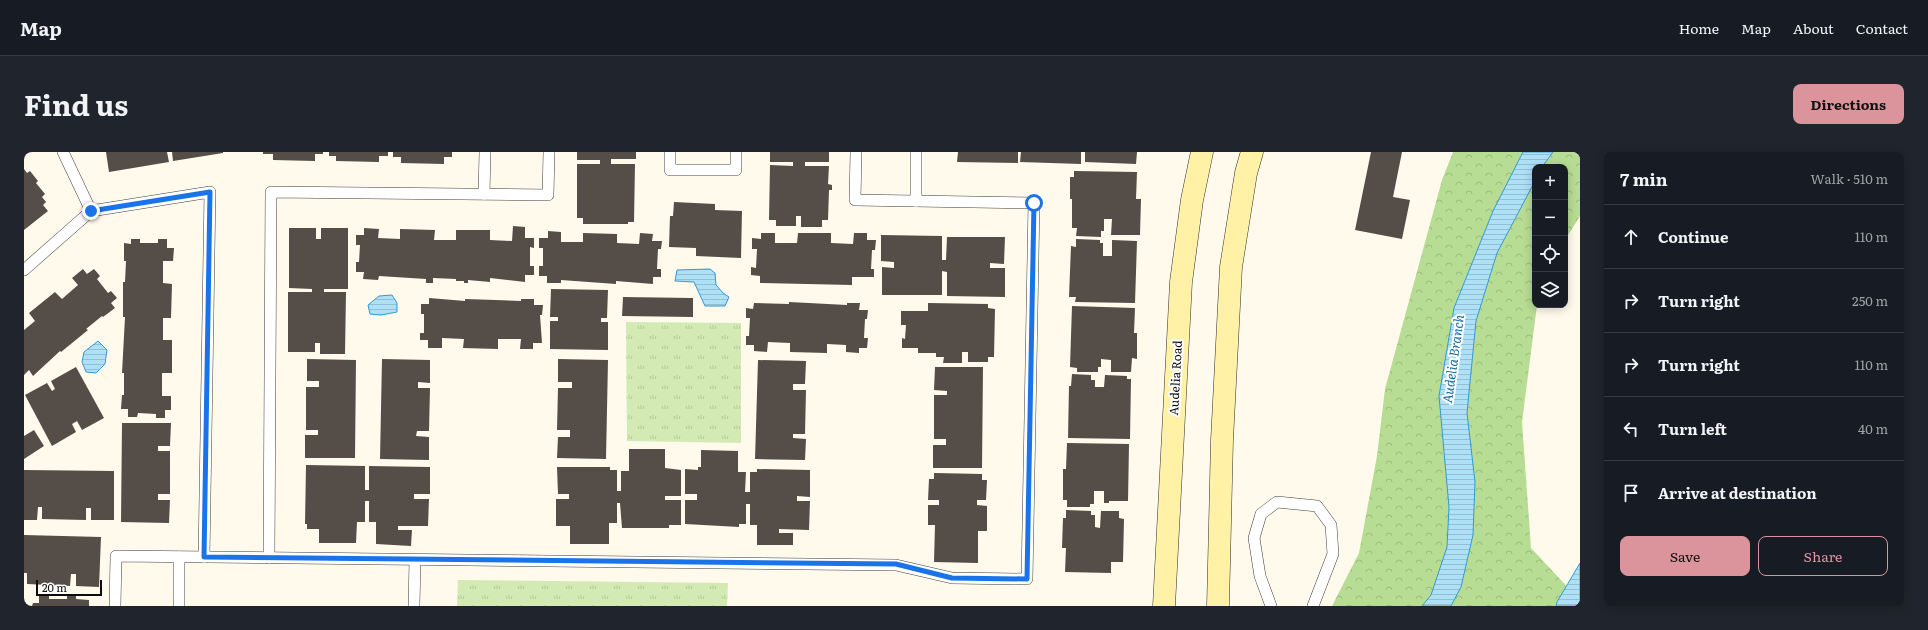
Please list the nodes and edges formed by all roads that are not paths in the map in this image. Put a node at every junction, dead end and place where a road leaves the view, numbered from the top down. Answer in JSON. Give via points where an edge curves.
{"nodes":[{"id":1,"x":63,"y":152,"type":"edge"},
{"id":2,"x":485,"y":152,"type":"edge"},
{"id":3,"x":548,"y":152,"type":"edge"},
{"id":4,"x":670,"y":152,"type":"edge"},
{"id":5,"x":736,"y":152,"type":"edge"},
{"id":6,"x":856,"y":152,"type":"edge"},
{"id":7,"x":916,"y":152,"type":"edge"},
{"id":8,"x":1202,"y":152,"type":"edge"},
{"id":9,"x":1252,"y":152,"type":"edge"},
{"id":10,"x":484,"y":194,"type":"junction"},
{"id":11,"x":916,"y":201,"type":"junction"},
{"id":12,"x":91,"y":211,"type":"junction"},
{"id":13,"x":24,"y":270,"type":"edge"},
{"id":14,"x":179,"y":557,"type":"junction"},
{"id":15,"x":204,"y":557,"type":"junction"},
{"id":16,"x":269,"y":558,"type":"junction"},
{"id":17,"x":415,"y":560,"type":"junction"},
{"id":18,"x":115,"y":606,"type":"edge"},
{"id":19,"x":179,"y":606,"type":"edge"},
{"id":20,"x":414,"y":606,"type":"edge"},
{"id":21,"x":1164,"y":606,"type":"edge"},
{"id":22,"x":1218,"y":606,"type":"edge"},
{"id":23,"x":1271,"y":606,"type":"edge"},
{"id":24,"x":1313,"y":606,"type":"edge"}],
"edges":[{"from":1,"to":12,"type":"lane"},
{"from":2,"to":10,"type":"lane"},
{"from":3,"to":10,"type":"lane","via":[[548,195]]},
{"from":4,"to":5,"type":"lane","via":[[670,170],[736,170]]},
{"from":6,"to":11,"type":"lane","via":[[855,200]]},
{"from":7,"to":11,"type":"lane"},
{"from":8,"to":21,"type":"main road","name":"Audelia Road","via":[[1192,200],[1181,282]]},
{"from":9,"to":22,"type":"main road","via":[[1246,173],[1231,267],[1222,440]]},
{"from":10,"to":16,"type":"lane","via":[[270,192]]},
{"from":11,"to":17,"type":"lane","via":[[1034,203],[1027,579],[952,578],[896,564]]},
{"from":12,"to":13,"type":"lane"},
{"from":12,"to":15,"type":"lane","via":[[210,192]]},
{"from":14,"to":15,"type":"lane"},
{"from":14,"to":18,"type":"lane","via":[[116,556]]},
{"from":14,"to":19,"type":"lane"},
{"from":15,"to":16,"type":"lane"},
{"from":16,"to":17,"type":"lane"},
{"from":17,"to":20,"type":"lane"},
{"from":23,"to":24,"type":"lane","via":[[1260,576],[1254,538],[1261,514],[1277,502],[1317,506],[1331,525],[1333,554]]}]}
